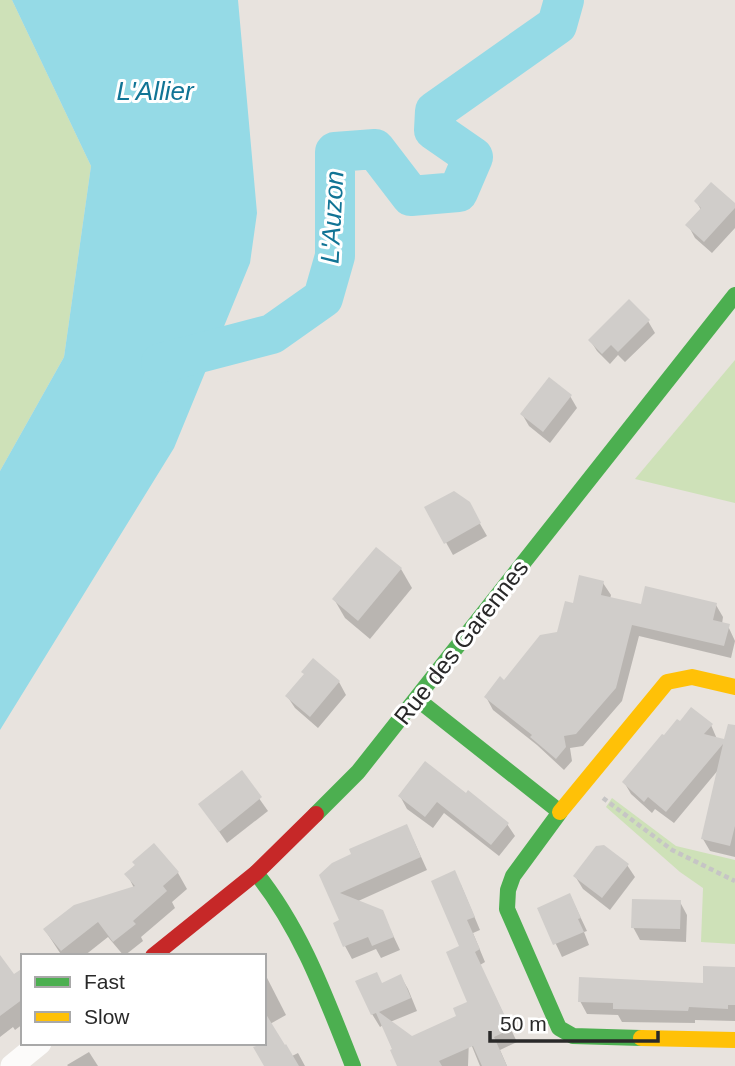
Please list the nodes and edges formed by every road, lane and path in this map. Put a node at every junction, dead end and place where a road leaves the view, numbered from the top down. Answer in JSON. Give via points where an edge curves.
{"nodes":[{"id":1,"x":735,"y":295,"type":"edge"},
{"id":2,"x":735,"y":687,"type":"edge"},
{"id":3,"x":417,"y":699,"type":"junction"},
{"id":4,"x":584,"y":783,"type":"junction"},
{"id":5,"x":560,"y":812,"type":"junction"},
{"id":6,"x":256,"y":873,"type":"junction"},
{"id":7,"x":735,"y":881,"type":"edge"},
{"id":8,"x":155,"y":954,"type":"edge"},
{"id":9,"x":735,"y":1040,"type":"edge"},
{"id":10,"x":38,"y":1045,"type":"edge"},
{"id":11,"x":12,"y":1066,"type":"edge"},
{"id":12,"x":353,"y":1066,"type":"edge"}],
"edges":[{"from":1,"to":3,"type":"street","name":"Rue des Garennes"},
{"from":2,"to":4,"type":"street","via":[[691,676],[667,682]]},
{"from":3,"to":5,"type":"street"},
{"from":3,"to":6,"type":"street","name":"Rue des Garennes","via":[[358,772]]},
{"from":4,"to":5,"type":"street"},
{"from":4,"to":7,"type":"path","via":[[672,850]]},
{"from":5,"to":9,"type":"street","via":[[513,876],[507,909],[559,1028],[573,1036]]},
{"from":6,"to":8,"type":"street","name":"Rue des Garennes"},
{"from":6,"to":12,"type":"street","via":[[274,893],[296,932]]},
{"from":10,"to":11,"type":"street"}]}
